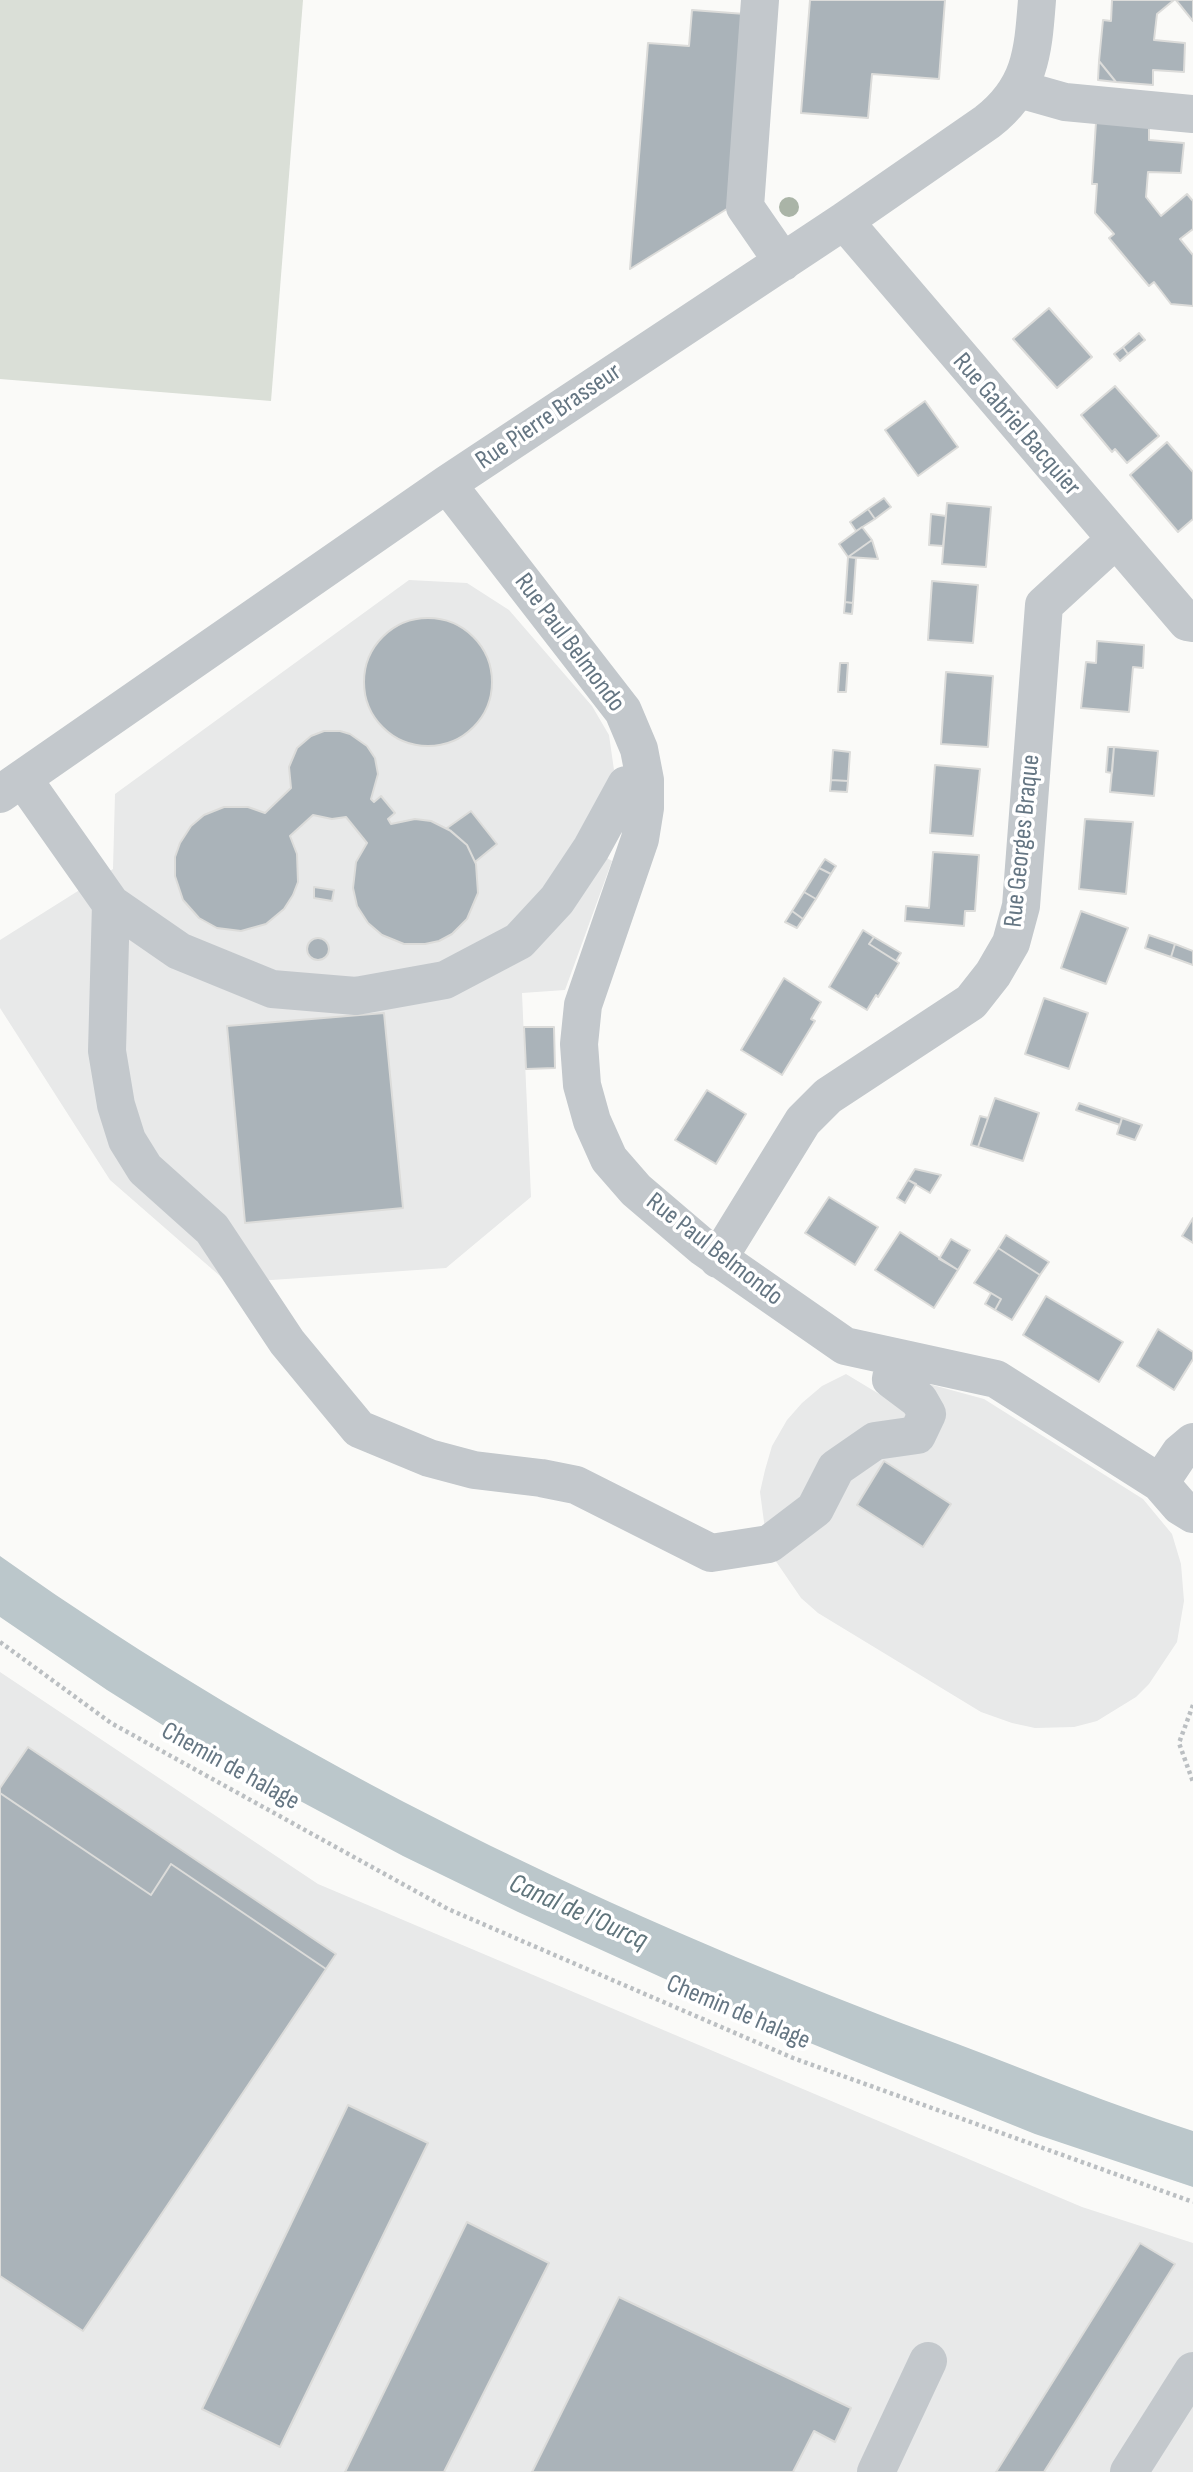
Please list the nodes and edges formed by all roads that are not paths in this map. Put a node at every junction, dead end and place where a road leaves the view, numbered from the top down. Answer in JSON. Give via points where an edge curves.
{"nodes":[{"id":1,"x":760,"y":0,"type":"edge"},
{"id":2,"x":1037,"y":0,"type":"edge"},
{"id":3,"x":1019,"y":89,"type":"junction"},
{"id":4,"x":1193,"y":114,"type":"edge"},
{"id":5,"x":844,"y":222,"type":"junction"},
{"id":6,"x":783,"y":262,"type":"junction"},
{"id":7,"x":447,"y":485,"type":"junction"},
{"id":8,"x":1115,"y":540,"type":"junction"},
{"id":9,"x":1193,"y":623,"type":"edge"},
{"id":10,"x":645,"y":780,"type":"junction"},
{"id":11,"x":11,"y":787,"type":"edge"},
{"id":12,"x":111,"y":904,"type":"junction"},
{"id":13,"x":718,"y":1259,"type":"junction"},
{"id":14,"x":895,"y":1357,"type":"junction"},
{"id":15,"x":1193,"y":1442,"type":"edge"},
{"id":16,"x":1160,"y":1483,"type":"junction"},
{"id":17,"x":1193,"y":1514,"type":"edge"},
{"id":18,"x":928,"y":2361,"type":"dead end"},
{"id":19,"x":1193,"y":2371,"type":"edge"},
{"id":20,"x":876,"y":2472,"type":"edge"},
{"id":21,"x":1129,"y":2472,"type":"edge"}],
"edges":[{"from":1,"to":6,"type":"street","via":[[745,207]]},
{"from":2,"to":3,"type":"street","name":"Rue Pierre Brasseur","via":[[1030,64]]},
{"from":3,"to":4,"type":"street","via":[[1065,102]]},
{"from":3,"to":5,"type":"street","name":"Rue Pierre Brasseur","via":[[987,122]]},
{"from":5,"to":6,"type":"street","name":"Rue Pierre Brasseur"},
{"from":5,"to":8,"type":"street","name":"Rue Gabriel Bacquier"},
{"from":6,"to":7,"type":"street","name":"Rue Pierre Brasseur"},
{"from":7,"to":10,"type":"street","name":"Rue Paul Belmondo","via":[[623,711],[639,749]]},
{"from":7,"to":11,"type":"street","name":"Rue Pierre Brasseur"},
{"from":8,"to":9,"type":"street","name":"Rue Gabriel Bacquier","via":[[1187,622]]},
{"from":8,"to":13,"type":"street","name":"Rue Georges Braque","via":[[1044,605],[1021,906],[1011,943],[971,1002],[815,1107]]},
{"from":10,"to":12,"type":"street","via":[[626,785],[557,900],[519,941],[445,979],[356,996],[272,989],[179,951]]},
{"from":10,"to":13,"type":"street","name":"Rue Paul Belmondo","via":[[640,839],[583,1005],[579,1044],[582,1085],[609,1159],[636,1189]]},
{"from":11,"to":12,"type":"street"},
{"from":12,"to":14,"type":"street","via":[[107,1051],[127,1140],[145,1169],[212,1229],[287,1342],[359,1429],[429,1458],[474,1470],[576,1485],[711,1553],[769,1544],[815,1509],[836,1468],[875,1441],[918,1435],[927,1414],[919,1400],[891,1379]]},
{"from":13,"to":14,"type":"street","name":"Rue Paul Belmondo","via":[[845,1346]]},
{"from":14,"to":16,"type":"street","name":"Rue Paul Belmondo","via":[[996,1379]]},
{"from":15,"to":16,"type":"street"},
{"from":16,"to":17,"type":"street","name":"Rue Paul Belmondo"},
{"from":18,"to":20,"type":"street"},
{"from":19,"to":21,"type":"street"}]}
